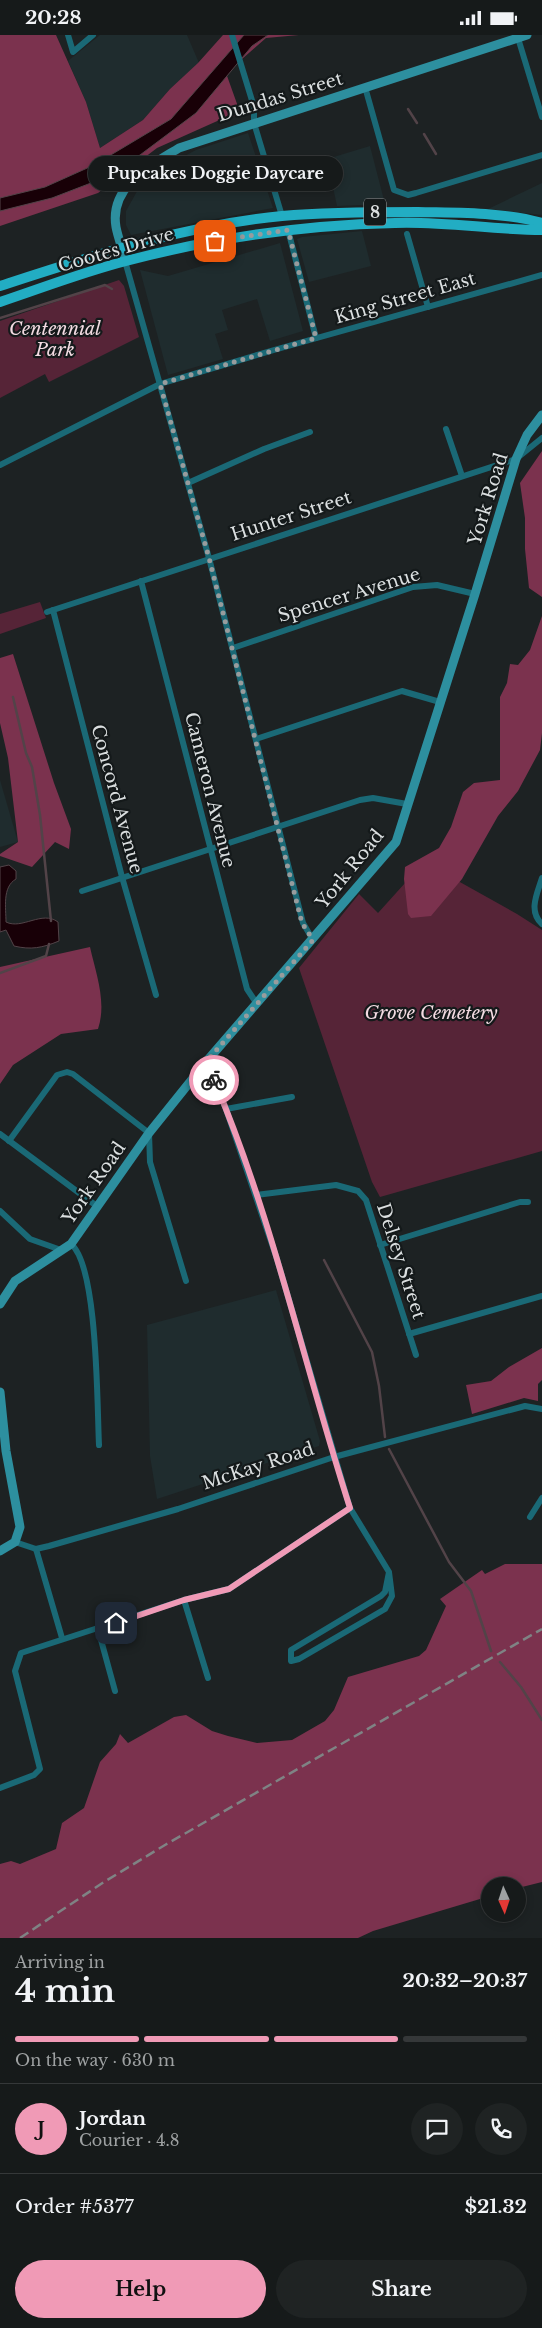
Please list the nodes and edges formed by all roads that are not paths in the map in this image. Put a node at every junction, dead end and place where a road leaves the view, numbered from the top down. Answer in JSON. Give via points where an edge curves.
{"nodes":[{"id":1,"x":68,"y":35,"type":"edge"},
{"id":2,"x":93,"y":35,"type":"edge"},
{"id":3,"x":232,"y":35,"type":"edge"},
{"id":4,"x":527,"y":35,"type":"edge"},
{"id":5,"x":518,"y":38,"type":"junction"},
{"id":6,"x":366,"y":87,"type":"junction"},
{"id":7,"x":542,"y":117,"type":"edge"},
{"id":8,"x":254,"y":123,"type":"junction"},
{"id":9,"x":542,"y":155,"type":"edge"},
{"id":10,"x":282,"y":216,"type":"junction"},
{"id":11,"x":542,"y":223,"type":"edge"},
{"id":12,"x":288,"y":230,"type":"junction"},
{"id":13,"x":542,"y":230,"type":"edge"},
{"id":14,"x":261,"y":234,"type":"junction"},
{"id":15,"x":407,"y":234,"type":"dead end"},
{"id":16,"x":122,"y":247,"type":"junction"},
{"id":17,"x":125,"y":261,"type":"junction"},
{"id":18,"x":542,"y":275,"type":"edge"},
{"id":19,"x":0,"y":286,"type":"edge"},
{"id":20,"x":0,"y":302,"type":"edge"},
{"id":21,"x":428,"y":307,"type":"junction"},
{"id":22,"x":316,"y":338,"type":"junction"},
{"id":23,"x":160,"y":384,"type":"junction"},
{"id":24,"x":542,"y":415,"type":"edge"},
{"id":25,"x":446,"y":429,"type":"dead end"},
{"id":26,"x":310,"y":432,"type":"dead end"},
{"id":27,"x":542,"y":438,"type":"edge"},
{"id":28,"x":516,"y":459,"type":"junction"},
{"id":29,"x":0,"y":465,"type":"edge"},
{"id":30,"x":462,"y":476,"type":"junction"},
{"id":31,"x":188,"y":483,"type":"junction"},
{"id":32,"x":209,"y":558,"type":"junction"},
{"id":33,"x":141,"y":581,"type":"junction"},
{"id":34,"x":476,"y":595,"type":"junction"},
{"id":35,"x":50,"y":611,"type":"joint"},
{"id":36,"x":233,"y":648,"type":"junction"},
{"id":37,"x":440,"y":701,"type":"junction"},
{"id":38,"x":256,"y":739,"type":"junction"},
{"id":39,"x":407,"y":804,"type":"junction"},
{"id":40,"x":278,"y":825,"type":"junction"},
{"id":41,"x":210,"y":848,"type":"junction"},
{"id":42,"x":122,"y":877,"type":"junction"},
{"id":43,"x":542,"y":878,"type":"edge"},
{"id":44,"x":82,"y":891,"type":"dead end"},
{"id":45,"x":542,"y":924,"type":"edge"},
{"id":46,"x":313,"y":940,"type":"junction"},
{"id":47,"x":156,"y":995,"type":"dead end"},
{"id":48,"x":257,"y":1004,"type":"junction"},
{"id":49,"x":206,"y":1062,"type":"junction"},
{"id":50,"x":292,"y":1097,"type":"dead end"},
{"id":51,"x":226,"y":1109,"type":"junction"},
{"id":52,"x":149,"y":1133,"type":"junction"},
{"id":53,"x":0,"y":1134,"type":"edge"},
{"id":54,"x":9,"y":1141,"type":"junction"},
{"id":55,"x":256,"y":1195,"type":"junction"},
{"id":56,"x":528,"y":1202,"type":"dead end"},
{"id":57,"x":98,"y":1207,"type":"junction"},
{"id":58,"x":0,"y":1211,"type":"edge"},
{"id":59,"x":71,"y":1244,"type":"junction"},
{"id":60,"x":380,"y":1245,"type":"junction"},
{"id":61,"x":61,"y":1250,"type":"junction"},
{"id":62,"x":186,"y":1281,"type":"dead end"},
{"id":63,"x":542,"y":1296,"type":"edge"},
{"id":64,"x":0,"y":1304,"type":"edge"},
{"id":65,"x":409,"y":1334,"type":"junction"},
{"id":66,"x":416,"y":1355,"type":"dead end"},
{"id":67,"x":0,"y":1392,"type":"edge"},
{"id":68,"x":542,"y":1409,"type":"edge"},
{"id":69,"x":99,"y":1445,"type":"dead end"},
{"id":70,"x":334,"y":1457,"type":"junction"},
{"id":71,"x":542,"y":1498,"type":"edge"},
{"id":72,"x":350,"y":1508,"type":"junction"},
{"id":73,"x":530,"y":1517,"type":"dead end"},
{"id":74,"x":15,"y":1542,"type":"junction"},
{"id":75,"x":36,"y":1549,"type":"junction"},
{"id":76,"x":0,"y":1551,"type":"edge"},
{"id":77,"x":389,"y":1573,"type":"junction"},
{"id":78,"x":184,"y":1600,"type":"junction"},
{"id":79,"x":98,"y":1629,"type":"junction"},
{"id":80,"x":62,"y":1638,"type":"junction"},
{"id":81,"x":208,"y":1678,"type":"dead end"},
{"id":82,"x":115,"y":1691,"type":"dead end"},
{"id":83,"x":0,"y":1787,"type":"edge"}],
"edges":[{"from":1,"to":2,"type":"street","via":[[73,52]]},
{"from":3,"to":8,"type":"street","via":[[254,107]]},
{"from":4,"to":5,"type":"street","name":"Dundas Street"},
{"from":5,"to":6,"type":"street","name":"Dundas Street"},
{"from":5,"to":7,"type":"street"},
{"from":6,"to":8,"type":"street","name":"Dundas Street"},
{"from":6,"to":9,"type":"street","via":[[394,190],[399,193],[416,193]]},
{"from":8,"to":10,"type":"street"},
{"from":8,"to":16,"type":"street","name":"Dundas Street","via":[[179,148],[138,174],[119,198],[116,225]]},
{"from":10,"to":11,"type":"main road","name":"Cootes Drive","number":"8","via":[[435,213]]},
{"from":10,"to":14,"type":"main road"},
{"from":10,"to":16,"type":"main road","name":"Cootes Drive","number":"8"},
{"from":12,"to":13,"type":"main road","name":"Cootes Drive","number":"8","via":[[395,223]]},
{"from":12,"to":14,"type":"main road","name":"Cootes Drive","number":"8"},
{"from":12,"to":22,"type":"street"},
{"from":14,"to":17,"type":"main road","name":"Cootes Drive","number":"8"},
{"from":15,"to":21,"type":"street"},
{"from":16,"to":17,"type":"street","name":"Dundas Street"},
{"from":16,"to":19,"type":"main road","name":"Cootes Drive","number":"8"},
{"from":17,"to":20,"type":"main road","name":"Cootes Drive","number":"8"},
{"from":17,"to":23,"type":"street"},
{"from":18,"to":21,"type":"street","name":"King Street East"},
{"from":21,"to":22,"type":"street","name":"King Street East"},
{"from":22,"to":23,"type":"street","name":"King Street East"},
{"from":23,"to":29,"type":"street","name":"King Street East"},
{"from":23,"to":31,"type":"street"},
{"from":24,"to":28,"type":"street","name":"York Road"},
{"from":25,"to":30,"type":"street"},
{"from":26,"to":31,"type":"street"},
{"from":27,"to":28,"type":"street"},
{"from":28,"to":30,"type":"street","name":"Hunter Street"},
{"from":28,"to":34,"type":"street","name":"York Road"},
{"from":30,"to":32,"type":"street","name":"Hunter Street"},
{"from":31,"to":32,"type":"street"},
{"from":32,"to":33,"type":"street","name":"Hunter Street"},
{"from":32,"to":36,"type":"street"},
{"from":33,"to":35,"type":"street","name":"Hunter Street"},
{"from":33,"to":41,"type":"street","name":"Cameron Avenue"},
{"from":34,"to":36,"type":"street","name":"Spencer Avenue","via":[[437,585],[413,587]]},
{"from":34,"to":37,"type":"street","name":"York Road"},
{"from":35,"to":42,"type":"street","name":"Concord Avenue"},
{"from":36,"to":38,"type":"street"},
{"from":37,"to":38,"type":"street","via":[[402,691]]},
{"from":37,"to":39,"type":"street","name":"York Road"},
{"from":38,"to":40,"type":"street"},
{"from":39,"to":40,"type":"street","via":[[373,798]]},
{"from":39,"to":46,"type":"street","name":"York Road","via":[[400,832],[390,851]]},
{"from":40,"to":41,"type":"street"},
{"from":40,"to":46,"type":"street","via":[[302,923]]},
{"from":41,"to":42,"type":"street"},
{"from":41,"to":48,"type":"street","name":"Cameron Avenue","via":[[247,989]]},
{"from":42,"to":44,"type":"street"},
{"from":42,"to":47,"type":"street","name":"Concord Avenue"},
{"from":43,"to":45,"type":"street","via":[[534,904],[536,919]]},
{"from":46,"to":48,"type":"street","name":"York Road"},
{"from":48,"to":49,"type":"street","name":"York Road"},
{"from":49,"to":51,"type":"street"},
{"from":49,"to":52,"type":"street","name":"York Road"},
{"from":50,"to":51,"type":"street"},
{"from":51,"to":55,"type":"street"},
{"from":52,"to":54,"type":"street","via":[[73,1074],[61,1072]]},
{"from":52,"to":57,"type":"street","name":"York Road"},
{"from":52,"to":62,"type":"street","via":[[150,1162]]},
{"from":53,"to":54,"type":"street"},
{"from":54,"to":57,"type":"street"},
{"from":55,"to":60,"type":"street","name":"Delsey Street","via":[[346,1186],[358,1191],[366,1200]]},
{"from":55,"to":70,"type":"street"},
{"from":56,"to":60,"type":"street"},
{"from":57,"to":59,"type":"street","name":"York Road"},
{"from":58,"to":61,"type":"street","via":[[30,1239]]},
{"from":59,"to":61,"type":"street","name":"York Road"},
{"from":59,"to":69,"type":"street","via":[[77,1249],[83,1264],[91,1310]]},
{"from":60,"to":65,"type":"street","name":"Delsey Street"},
{"from":61,"to":64,"type":"street","name":"York Road","via":[[15,1281]]},
{"from":63,"to":65,"type":"street"},
{"from":65,"to":66,"type":"street","name":"Delsey Street"},
{"from":67,"to":74,"type":"street","via":[[6,1451],[20,1527]]},
{"from":68,"to":70,"type":"street","name":"McKay Road","via":[[525,1406]]},
{"from":70,"to":72,"type":"street"},
{"from":70,"to":75,"type":"street","name":"McKay Road","via":[[178,1509]]},
{"from":71,"to":73,"type":"street"},
{"from":72,"to":77,"type":"street"},
{"from":72,"to":78,"type":"street","via":[[229,1589]]},
{"from":74,"to":75,"type":"street"},
{"from":74,"to":76,"type":"street"},
{"from":75,"to":80,"type":"street"},
{"from":77,"to":77,"type":"street","via":[[381,1597],[291,1650],[291,1661],[385,1609],[392,1596]]},
{"from":78,"to":79,"type":"street"},
{"from":78,"to":81,"type":"street"},
{"from":79,"to":80,"type":"street"},
{"from":79,"to":82,"type":"street"},
{"from":80,"to":83,"type":"street","via":[[21,1653],[17,1661],[17,1683],[40,1769],[34,1775]]}]}
